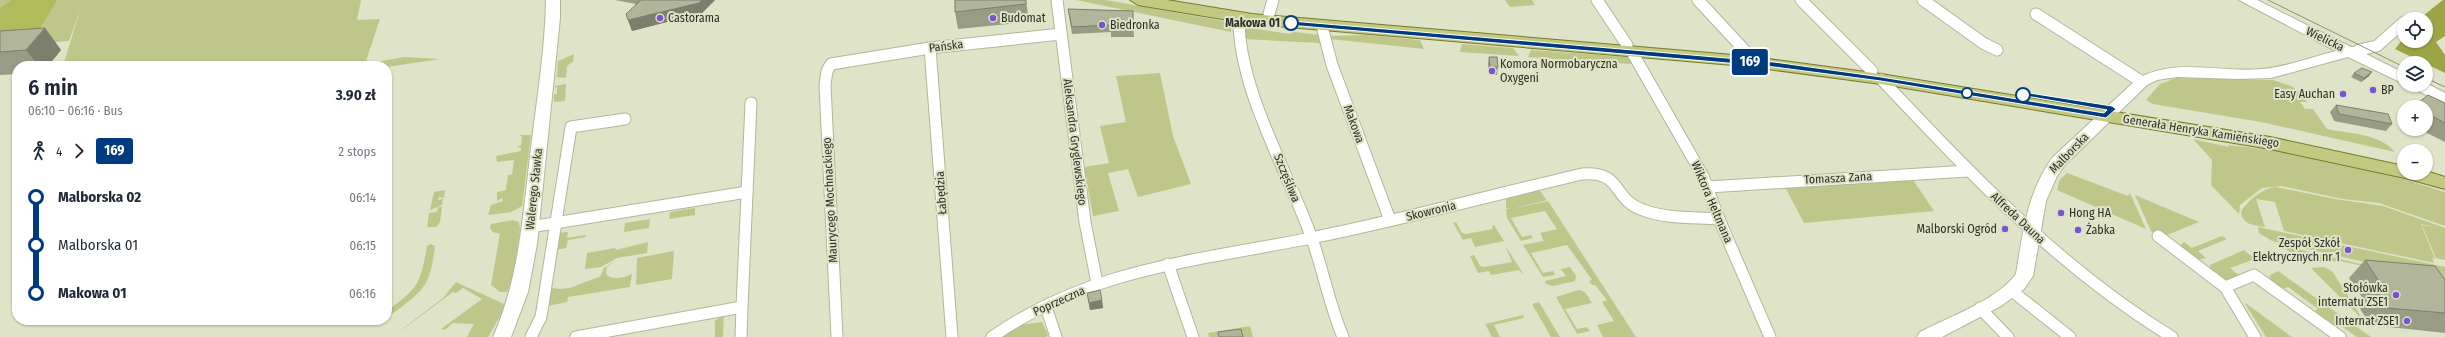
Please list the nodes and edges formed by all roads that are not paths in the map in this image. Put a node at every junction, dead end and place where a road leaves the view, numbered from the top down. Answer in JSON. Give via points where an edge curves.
{"nodes":[{"id":1,"x":544,"y":0,"type":"edge"},
{"id":2,"x":552,"y":0,"type":"edge"},
{"id":3,"x":1057,"y":0,"type":"edge"},
{"id":4,"x":1138,"y":0,"type":"edge"},
{"id":5,"x":1176,"y":0,"type":"edge"},
{"id":6,"x":1596,"y":0,"type":"edge"},
{"id":7,"x":1698,"y":0,"type":"edge"},
{"id":8,"x":1802,"y":0,"type":"edge"},
{"id":9,"x":1923,"y":0,"type":"edge"},
{"id":10,"x":2246,"y":0,"type":"edge"},
{"id":11,"x":2256,"y":0,"type":"edge"},
{"id":12,"x":1271,"y":7,"type":"edge"},
{"id":13,"x":2036,"y":14,"type":"dead end"},
{"id":14,"x":1239,"y":18,"type":"junction"},
{"id":15,"x":1322,"y":26,"type":"junction"},
{"id":16,"x":2397,"y":29,"type":"edge"},
{"id":17,"x":1061,"y":34,"type":"junction"},
{"id":18,"x":551,"y":37,"type":"junction"},
{"id":19,"x":930,"y":48,"type":"junction"},
{"id":20,"x":1630,"y":48,"type":"junction"},
{"id":21,"x":1997,"y":50,"type":"dead end"},
{"id":22,"x":2354,"y":51,"type":"junction"},
{"id":23,"x":1749,"y":55,"type":"junction"},
{"id":24,"x":832,"y":64,"type":"joint"},
{"id":25,"x":2397,"y":69,"type":"edge"},
{"id":26,"x":1877,"y":75,"type":"junction"},
{"id":27,"x":2397,"y":75,"type":"edge"},
{"id":28,"x":2142,"y":82,"type":"junction"},
{"id":29,"x":2433,"y":86,"type":"edge"},
{"id":30,"x":2431,"y":92,"type":"edge"},
{"id":31,"x":2445,"y":92,"type":"edge"},
{"id":32,"x":2445,"y":99,"type":"edge"},
{"id":33,"x":751,"y":103,"type":"dead end"},
{"id":34,"x":2109,"y":112,"type":"junction"},
{"id":35,"x":625,"y":119,"type":"dead end"},
{"id":36,"x":2397,"y":162,"type":"edge"},
{"id":37,"x":2397,"y":170,"type":"edge"},
{"id":38,"x":1968,"y":171,"type":"junction"},
{"id":39,"x":2433,"y":172,"type":"edge"},
{"id":40,"x":2445,"y":175,"type":"edge"},
{"id":41,"x":2433,"y":180,"type":"edge"},
{"id":42,"x":2445,"y":183,"type":"edge"},
{"id":43,"x":1708,"y":187,"type":"junction"},
{"id":44,"x":747,"y":192,"type":"junction"},
{"id":45,"x":1719,"y":219,"type":"junction"},
{"id":46,"x":1390,"y":220,"type":"junction"},
{"id":47,"x":556,"y":223,"type":"junction"},
{"id":48,"x":530,"y":227,"type":"junction"},
{"id":49,"x":2032,"y":233,"type":"junction"},
{"id":50,"x":2158,"y":236,"type":"dead end"},
{"id":51,"x":1312,"y":238,"type":"junction"},
{"id":52,"x":1168,"y":264,"type":"junction"},
{"id":53,"x":1129,"y":273,"type":"joint"},
{"id":54,"x":1097,"y":283,"type":"junction"},
{"id":55,"x":2225,"y":287,"type":"junction"},
{"id":56,"x":2012,"y":291,"type":"junction"},
{"id":57,"x":742,"y":307,"type":"junction"},
{"id":58,"x":1046,"y":307,"type":"junction"},
{"id":59,"x":1980,"y":308,"type":"junction"},
{"id":60,"x":502,"y":337,"type":"edge"},
{"id":61,"x":531,"y":337,"type":"edge"},
{"id":62,"x":576,"y":337,"type":"edge"},
{"id":63,"x":741,"y":337,"type":"edge"},
{"id":64,"x":837,"y":337,"type":"edge"},
{"id":65,"x":952,"y":337,"type":"edge"},
{"id":66,"x":992,"y":337,"type":"edge"},
{"id":67,"x":1056,"y":337,"type":"edge"},
{"id":68,"x":1192,"y":337,"type":"edge"},
{"id":69,"x":1343,"y":337,"type":"edge"},
{"id":70,"x":1770,"y":337,"type":"edge"},
{"id":71,"x":1926,"y":337,"type":"edge"},
{"id":72,"x":2008,"y":337,"type":"edge"},
{"id":73,"x":2070,"y":337,"type":"edge"},
{"id":74,"x":2172,"y":337,"type":"edge"},
{"id":75,"x":2255,"y":337,"type":"edge"},
{"id":76,"x":2340,"y":337,"type":"edge"}],
"edges":[{"from":1,"to":18,"type":"street","name":"Walerego Sławka"},
{"from":2,"to":18,"type":"street","name":"Walerego Sławka"},
{"from":3,"to":17,"type":"street","name":"Aleksandra Gryglewskiego"},
{"from":4,"to":14,"type":"main road","name":"Generała Henryka Kamieńskiego"},
{"from":5,"to":12,"type":"main road","name":"Generała Henryka Kamieńskiego"},
{"from":6,"to":20,"type":"street","name":"Wiktora Heltmana"},
{"from":7,"to":23,"type":"street"},
{"from":8,"to":26,"type":"street","name":"Alfreda Dauna"},
{"from":9,"to":21,"type":"street","via":[[1983,43]]},
{"from":10,"to":22,"type":"street","name":"Wielicka"},
{"from":11,"to":22,"type":"street","name":"Wielicka"},
{"from":12,"to":20,"type":"main road","name":"Generała Henryka Kamieńskiego","via":[[1380,25]]},
{"from":13,"to":28,"type":"street"},
{"from":14,"to":15,"type":"main road","name":"Generała Henryka Kamieńskiego"},
{"from":14,"to":51,"type":"street","name":"Szczęśliwa","via":[[1238,36],[1253,89]]},
{"from":15,"to":20,"type":"main road","name":"Generała Henryka Kamieńskiego"},
{"from":15,"to":46,"type":"street","name":"Makowa","via":[[1332,65]]},
{"from":16,"to":22,"type":"street","via":[[2378,46]]},
{"from":17,"to":19,"type":"street","name":"Pańska"},
{"from":17,"to":54,"type":"street","name":"Aleksandra Gryglewskiego","via":[[1085,222]]},
{"from":18,"to":48,"type":"street","name":"Walerego Sławka"},
{"from":19,"to":24,"type":"street","name":"Pańska"},
{"from":19,"to":65,"type":"street","name":"Łabędzia"},
{"from":20,"to":23,"type":"main road","name":"Generała Henryka Kamieńskiego"},
{"from":20,"to":26,"type":"main road","name":"Generała Henryka Kamieńskiego"},
{"from":20,"to":43,"type":"street","name":"Wiktora Heltmana"},
{"from":22,"to":25,"type":"street","name":"Wielicka"},
{"from":22,"to":27,"type":"street","name":"Wielicka"},
{"from":22,"to":28,"type":"street","name":"Malborska","via":[[2271,73],[2172,72]]},
{"from":23,"to":26,"type":"main road","name":"Generała Henryka Kamieńskiego"},
{"from":24,"to":64,"type":"street","name":"Maurycego Mochnackiego","via":[[827,71],[825,85]]},
{"from":26,"to":34,"type":"main road","name":"Generała Henryka Kamieńskiego"},
{"from":26,"to":38,"type":"street","name":"Alfreda Dauna"},
{"from":28,"to":34,"type":"street","name":"Malborska"},
{"from":29,"to":31,"type":"street"},
{"from":30,"to":32,"type":"street"},
{"from":33,"to":44,"type":"street"},
{"from":34,"to":36,"type":"main road","name":"Generała Henryka Kamieńskiego","via":[[2260,133]]},
{"from":34,"to":37,"type":"main road","name":"Generała Henryka Kamieńskiego","via":[[2292,146]]},
{"from":34,"to":49,"type":"street","name":"Malborska","via":[[2047,176],[2040,193]]},
{"from":35,"to":47,"type":"street","via":[[571,127]]},
{"from":38,"to":43,"type":"street","name":"Tomasza Zana"},
{"from":38,"to":49,"type":"street","name":"Alfreda Dauna"},
{"from":39,"to":40,"type":"main road"},
{"from":41,"to":42,"type":"main road"},
{"from":43,"to":45,"type":"street","name":"Wiktora Heltmana"},
{"from":44,"to":47,"type":"street"},
{"from":44,"to":57,"type":"street"},
{"from":45,"to":46,"type":"street","name":"Skowronia","via":[[1641,210],[1629,202],[1613,180],[1600,172],[1593,172]]},
{"from":45,"to":70,"type":"street","name":"Wiktora Heltmana"},
{"from":46,"to":51,"type":"street","name":"Skowronia"},
{"from":47,"to":48,"type":"street"},
{"from":47,"to":61,"type":"street","via":[[541,317]]},
{"from":48,"to":60,"type":"street","name":"Walerego Sławka","via":[[521,290]]},
{"from":49,"to":56,"type":"street","name":"Malborska","via":[[2024,276]]},
{"from":49,"to":74,"type":"street","name":"Alfreda Dauna","via":[[2144,320]]},
{"from":50,"to":55,"type":"street"},
{"from":51,"to":52,"type":"street","name":"Skowronia"},
{"from":51,"to":69,"type":"street","name":"Szczęśliwa"},
{"from":52,"to":53,"type":"street","name":"Skowronia"},
{"from":52,"to":68,"type":"street"},
{"from":53,"to":54,"type":"street","name":"Poprzeczna"},
{"from":54,"to":58,"type":"street","name":"Poprzeczna"},
{"from":55,"to":75,"type":"street"},
{"from":55,"to":76,"type":"street","via":[[2254,275]]},
{"from":56,"to":59,"type":"street","name":"Malborska"},
{"from":56,"to":73,"type":"street"},
{"from":57,"to":62,"type":"street"},
{"from":57,"to":63,"type":"street"},
{"from":58,"to":66,"type":"street","name":"Poprzeczna"},
{"from":58,"to":67,"type":"street"},
{"from":59,"to":71,"type":"street","name":"Malborska"},
{"from":59,"to":72,"type":"street"}]}
